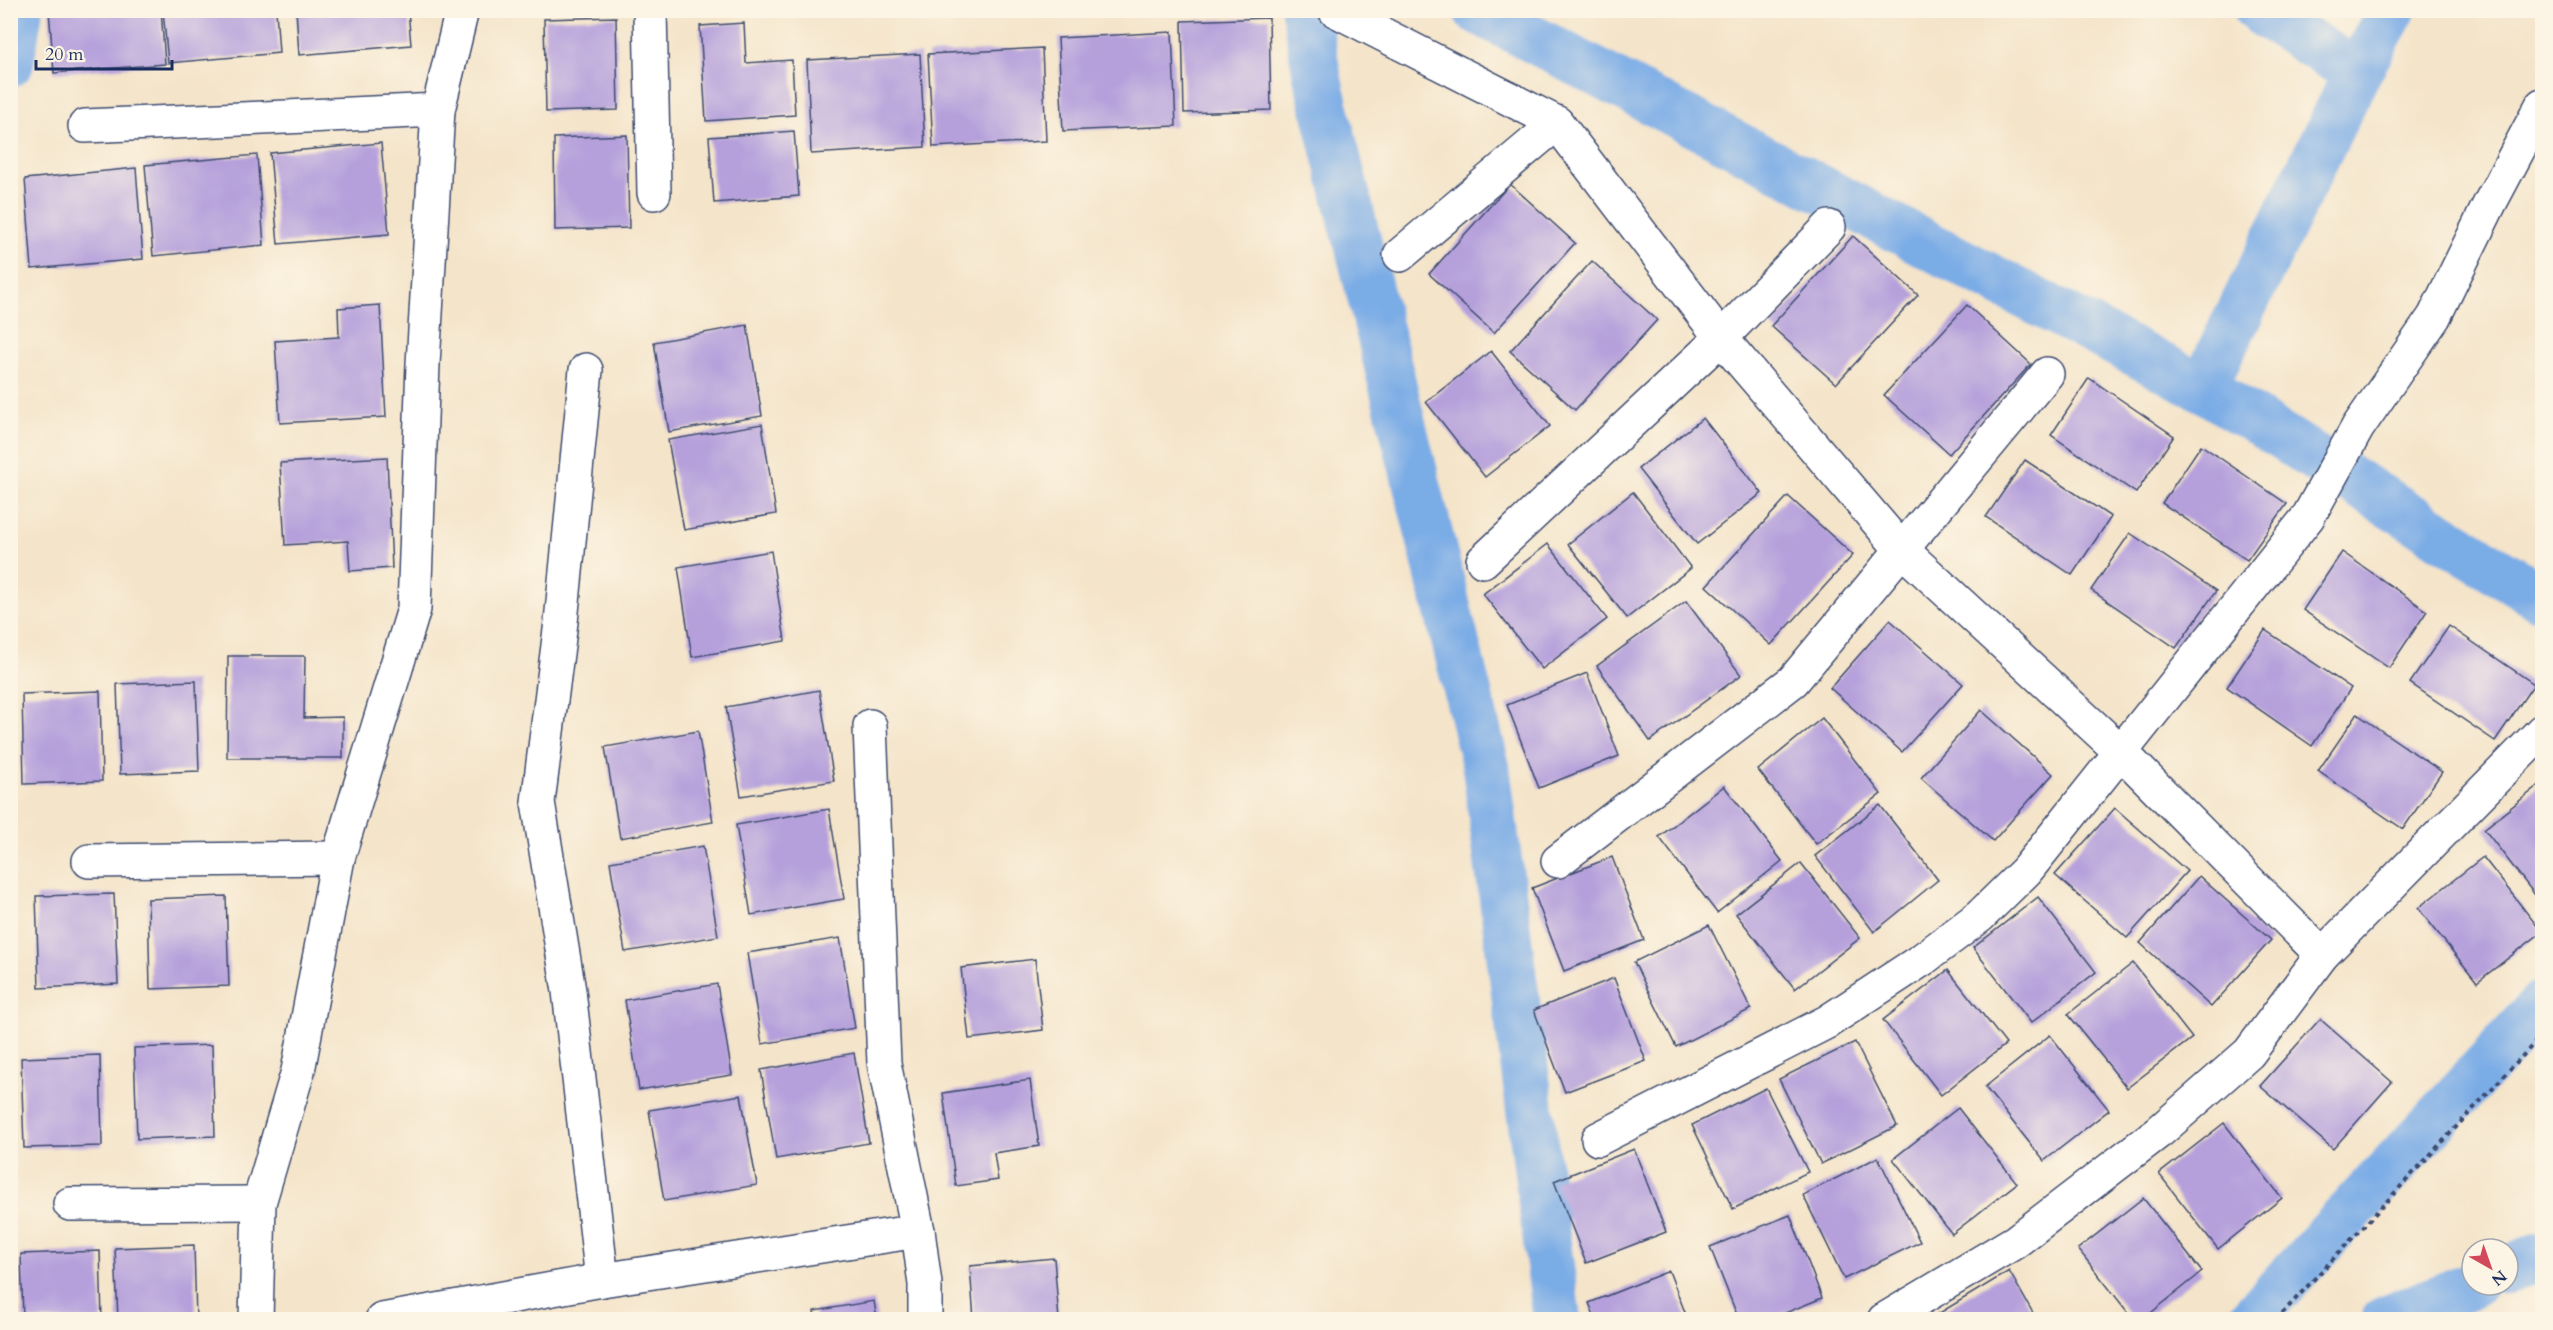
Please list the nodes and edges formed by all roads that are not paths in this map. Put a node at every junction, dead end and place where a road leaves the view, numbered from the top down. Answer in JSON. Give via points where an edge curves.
{"nodes":[{"id":1,"x":462,"y":10,"type":"edge"},
{"id":2,"x":650,"y":10,"type":"edge"},
{"id":3,"x":1341,"y":13,"type":"edge"},
{"id":4,"x":2542,"y":105,"type":"edge"},
{"id":5,"x":438,"y":110,"type":"junction"},
{"id":6,"x":1557,"y":123,"type":"junction"},
{"id":7,"x":85,"y":126,"type":"dead end"},
{"id":8,"x":654,"y":194,"type":"dead end"},
{"id":9,"x":1829,"y":227,"type":"dead end"},
{"id":10,"x":1400,"y":255,"type":"dead end"},
{"id":11,"x":1721,"y":338,"type":"junction"},
{"id":12,"x":586,"y":370,"type":"dead end"},
{"id":13,"x":2047,"y":374,"type":"dead end"},
{"id":14,"x":1901,"y":549,"type":"junction"},
{"id":15,"x":1483,"y":561,"type":"dead end"},
{"id":16,"x":870,"y":726,"type":"dead end"},
{"id":17,"x":2542,"y":731,"type":"edge"},
{"id":18,"x":2120,"y":752,"type":"junction"},
{"id":19,"x":338,"y":858,"type":"junction"},
{"id":20,"x":89,"y":861,"type":"dead end"},
{"id":21,"x":1558,"y":861,"type":"dead end"},
{"id":22,"x":2322,"y":955,"type":"junction"},
{"id":23,"x":1598,"y":1139,"type":"dead end"},
{"id":24,"x":259,"y":1203,"type":"junction"},
{"id":25,"x":70,"y":1204,"type":"dead end"},
{"id":26,"x":918,"y":1231,"type":"junction"},
{"id":27,"x":602,"y":1280,"type":"junction"},
{"id":28,"x":256,"y":1320,"type":"edge"},
{"id":29,"x":382,"y":1320,"type":"edge"},
{"id":30,"x":925,"y":1320,"type":"edge"},
{"id":31,"x":1884,"y":1320,"type":"edge"}],
"edges":[{"from":1,"to":5,"type":"street"},
{"from":2,"to":8,"type":"street"},
{"from":3,"to":6,"type":"street"},
{"from":4,"to":18,"type":"street","via":[[2434,317],[2358,427],[2308,517]]},
{"from":5,"to":7,"type":"street"},
{"from":5,"to":19,"type":"street","via":[[414,609]]},
{"from":6,"to":10,"type":"street"},
{"from":6,"to":11,"type":"street"},
{"from":9,"to":11,"type":"street"},
{"from":11,"to":14,"type":"street"},
{"from":11,"to":15,"type":"street"},
{"from":12,"to":27,"type":"street","via":[[538,802],[569,991]]},
{"from":13,"to":14,"type":"street"},
{"from":14,"to":18,"type":"street"},
{"from":14,"to":21,"type":"street","via":[[1793,681]]},
{"from":16,"to":26,"type":"street","via":[[884,1063]]},
{"from":17,"to":22,"type":"street"},
{"from":18,"to":22,"type":"street"},
{"from":18,"to":23,"type":"street","via":[[2026,871],[1980,916],[1923,959],[1827,1022]]},
{"from":19,"to":20,"type":"street"},
{"from":19,"to":24,"type":"street","via":[[298,1071]]},
{"from":22,"to":31,"type":"street","via":[[2249,1053],[2160,1131],[2014,1242]]},
{"from":24,"to":25,"type":"street"},
{"from":24,"to":28,"type":"street"},
{"from":26,"to":27,"type":"street"},
{"from":26,"to":30,"type":"street"},
{"from":27,"to":29,"type":"street"}]}
